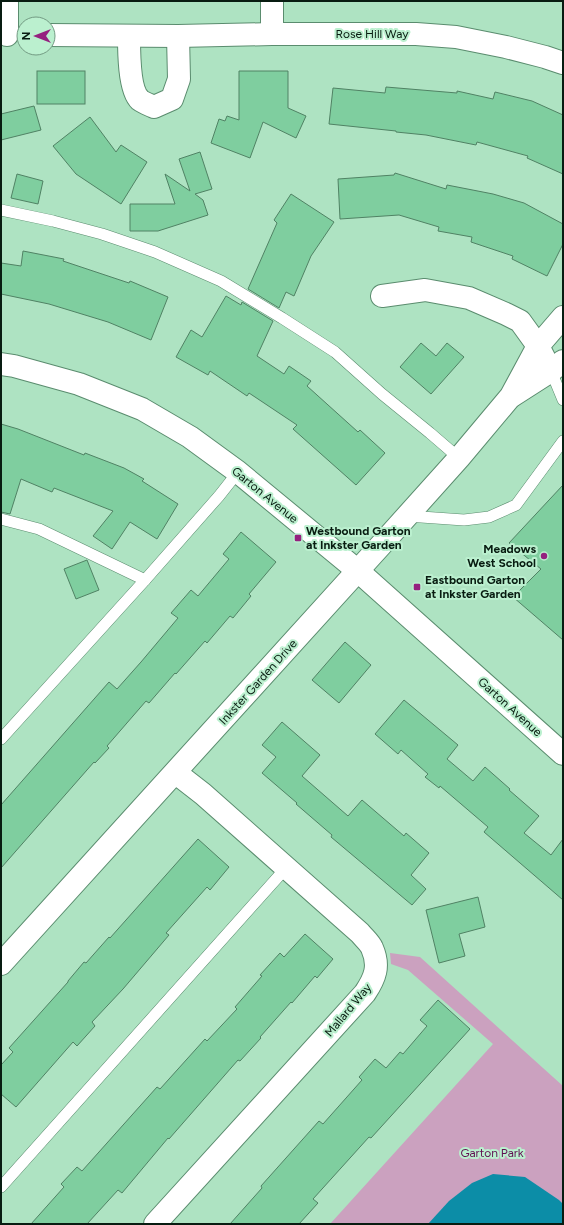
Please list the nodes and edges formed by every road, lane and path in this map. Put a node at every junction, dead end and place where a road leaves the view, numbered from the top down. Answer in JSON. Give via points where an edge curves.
{"nodes":[{"id":1,"x":7,"y":1,"type":"edge"},
{"id":2,"x":272,"y":1,"type":"edge"},
{"id":3,"x":272,"y":34,"type":"junction"},
{"id":4,"x":11,"y":35,"type":"edge"},
{"id":5,"x":56,"y":35,"type":"edge"},
{"id":6,"x":129,"y":36,"type":"junction"},
{"id":7,"x":178,"y":36,"type":"junction"},
{"id":8,"x":563,"y":63,"type":"edge"},
{"id":9,"x":1,"y":210,"type":"edge"},
{"id":10,"x":382,"y":296,"type":"dead end"},
{"id":11,"x":563,"y":317,"type":"edge"},
{"id":12,"x":538,"y":346,"type":"junction"},
{"id":13,"x":1,"y":364,"type":"edge"},
{"id":14,"x":557,"y":366,"type":"edge"},
{"id":15,"x":511,"y":396,"type":"junction"},
{"id":16,"x":563,"y":400,"type":"edge"},
{"id":17,"x":563,"y":441,"type":"edge"},
{"id":18,"x":459,"y":458,"type":"junction"},
{"id":19,"x":238,"y":472,"type":"junction"},
{"id":20,"x":407,"y":516,"type":"junction"},
{"id":21,"x":1,"y":519,"type":"edge"},
{"id":22,"x":358,"y":571,"type":"junction"},
{"id":23,"x":145,"y":580,"type":"junction"},
{"id":24,"x":1,"y":739,"type":"edge"},
{"id":25,"x":563,"y":754,"type":"edge"},
{"id":26,"x":176,"y":773,"type":"junction"},
{"id":27,"x":286,"y":868,"type":"junction"},
{"id":28,"x":1,"y":964,"type":"edge"},
{"id":29,"x":1,"y":1187,"type":"edge"},
{"id":30,"x":155,"y":1224,"type":"edge"}],
"edges":[{"from":1,"to":4,"type":"street"},
{"from":2,"to":3,"type":"street"},
{"from":3,"to":7,"type":"street","name":"Rose Hill Way"},
{"from":3,"to":8,"type":"street","name":"Rose Hill Way","via":[[416,34],[456,37],[506,47]]},
{"from":5,"to":6,"type":"street","name":"Rose Hill Way"},
{"from":6,"to":7,"type":"street","name":"Rose Hill Way"},
{"from":6,"to":7,"type":"street","via":[[132,84],[139,99],[154,107],[172,99],[179,78]]},
{"from":9,"to":18,"type":"lane","via":[[102,234],[155,252],[221,281],[335,352]]},
{"from":10,"to":12,"type":"street","via":[[425,290],[469,298],[520,321]]},
{"from":11,"to":12,"type":"street","name":"Inkster Garden Drive"},
{"from":12,"to":14,"type":"street"},
{"from":12,"to":15,"type":"street","name":"Inkster Garden Drive"},
{"from":13,"to":19,"type":"street","name":"Garton Avenue","via":[[79,384],[142,409],[190,437]]},
{"from":14,"to":15,"type":"street","name":"Inkster Garden Drive"},
{"from":14,"to":16,"type":"lane"},
{"from":15,"to":18,"type":"street","name":"Inkster Garden Drive"},
{"from":17,"to":20,"type":"lane","via":[[516,505],[489,517],[464,520]]},
{"from":18,"to":20,"type":"street","name":"Inkster Garden Drive"},
{"from":19,"to":22,"type":"street","name":"Garton Avenue"},
{"from":19,"to":23,"type":"lane"},
{"from":20,"to":22,"type":"street","name":"Inkster Garden Drive"},
{"from":21,"to":23,"type":"lane","via":[[39,529]]},
{"from":22,"to":25,"type":"street","name":"Garton Avenue"},
{"from":22,"to":26,"type":"street","name":"Inkster Garden Drive"},
{"from":23,"to":24,"type":"lane"},
{"from":26,"to":27,"type":"street","name":"Mallard Way"},
{"from":26,"to":28,"type":"street","name":"Inkster Garden Drive"},
{"from":27,"to":29,"type":"lane"},
{"from":27,"to":30,"type":"street","name":"Mallard Way","via":[[360,933],[372,948],[377,969],[365,993]]}]}
